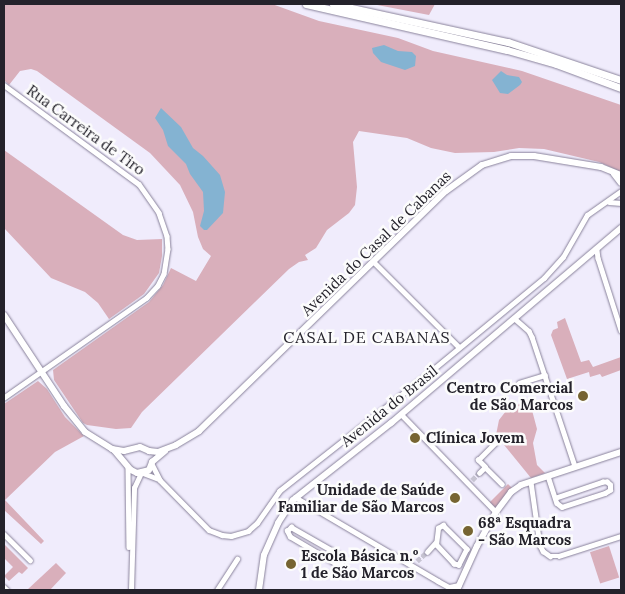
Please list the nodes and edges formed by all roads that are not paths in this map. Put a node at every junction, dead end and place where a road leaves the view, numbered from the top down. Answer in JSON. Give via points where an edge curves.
{"nodes":[{"id":1,"x":306,"y":4,"type":"edge"},
{"id":2,"x":333,"y":4,"type":"edge"},
{"id":3,"x":621,"y":80,"type":"edge"},
{"id":4,"x":4,"y":85,"type":"edge"},
{"id":5,"x":621,"y":88,"type":"edge"},
{"id":6,"x":611,"y":172,"type":"junction"},
{"id":7,"x":621,"y":175,"type":"edge"},
{"id":8,"x":621,"y":183,"type":"edge"},
{"id":9,"x":621,"y":191,"type":"edge"},
{"id":10,"x":603,"y":203,"type":"junction"},
{"id":11,"x":621,"y":203,"type":"edge"},
{"id":12,"x":621,"y":228,"type":"edge"},
{"id":13,"x":597,"y":250,"type":"junction"},
{"id":14,"x":374,"y":262,"type":"junction"},
{"id":15,"x":4,"y":315,"type":"edge"},
{"id":16,"x":514,"y":318,"type":"junction"},
{"id":17,"x":621,"y":330,"type":"edge"},
{"id":18,"x":459,"y":347,"type":"junction"},
{"id":19,"x":41,"y":372,"type":"junction"},
{"id":20,"x":545,"y":375,"type":"junction"},
{"id":21,"x":519,"y":383,"type":"dead end"},
{"id":22,"x":4,"y":398,"type":"edge"},
{"id":23,"x":401,"y":414,"type":"junction"},
{"id":24,"x":498,"y":440,"type":"dead end"},
{"id":25,"x":112,"y":448,"type":"junction"},
{"id":26,"x":169,"y":448,"type":"junction"},
{"id":27,"x":132,"y":450,"type":"junction"},
{"id":28,"x":149,"y":451,"type":"junction"},
{"id":29,"x":621,"y":452,"type":"edge"},
{"id":30,"x":152,"y":462,"type":"junction"},
{"id":31,"x":127,"y":465,"type":"junction"},
{"id":32,"x":575,"y":466,"type":"junction"},
{"id":33,"x":485,"y":467,"type":"junction"},
{"id":34,"x":142,"y":473,"type":"junction"},
{"id":35,"x":479,"y":473,"type":"tunnel mouth"},
{"id":36,"x":548,"y":476,"type":"junction"},
{"id":37,"x":160,"y":480,"type":"junction"},
{"id":38,"x":531,"y":482,"type":"junction"},
{"id":39,"x":502,"y":484,"type":"dead end"},
{"id":40,"x":295,"y":497,"type":"junction"},
{"id":41,"x":556,"y":498,"type":"junction"},
{"id":42,"x":496,"y":512,"type":"junction"},
{"id":43,"x":278,"y":523,"type":"junction"},
{"id":44,"x":288,"y":529,"type":"junction"},
{"id":45,"x":4,"y":534,"type":"edge"},
{"id":46,"x":621,"y":536,"type":"edge"},
{"id":47,"x":435,"y":543,"type":"junction"},
{"id":48,"x":427,"y":552,"type":"tunnel mouth"},
{"id":49,"x":131,"y":559,"type":"junction"},
{"id":50,"x":237,"y":559,"type":"dead end"},
{"id":51,"x":30,"y":560,"type":"dead end"},
{"id":52,"x":4,"y":587,"type":"edge"},
{"id":53,"x":459,"y":587,"type":"edge"},
{"id":54,"x":7,"y":590,"type":"edge"},
{"id":55,"x":130,"y":590,"type":"edge"},
{"id":56,"x":217,"y":590,"type":"edge"},
{"id":57,"x":259,"y":590,"type":"edge"}],
"edges":[{"from":1,"to":5,"type":"main road","via":[[507,50]]},
{"from":2,"to":3,"type":"main road","via":[[508,42]]},
{"from":4,"to":19,"type":"street","name":"Rua Carreira de Tiro","via":[[139,184],[159,213],[168,243],[164,274],[147,298]]},
{"from":6,"to":7,"type":"street","name":"Avenida do Casal de Cabanas"},
{"from":6,"to":8,"type":"street"},
{"from":6,"to":14,"type":"street","name":"Avenida do Casal de Cabanas","via":[[595,166],[534,156],[511,156],[491,161],[455,183]]},
{"from":9,"to":10,"type":"street"},
{"from":10,"to":11,"type":"street"},
{"from":10,"to":18,"type":"street","via":[[584,218],[563,257],[549,272]]},
{"from":12,"to":13,"type":"street","name":"Avenida do Brasil"},
{"from":13,"to":16,"type":"street","name":"Avenida do Brasil"},
{"from":13,"to":17,"type":"street"},
{"from":14,"to":18,"type":"street"},
{"from":14,"to":26,"type":"street","name":"Avenida do Casal de Cabanas","via":[[207,424]]},
{"from":15,"to":19,"type":"street","name":"Avenida do Casal de Cabanas"},
{"from":16,"to":20,"type":"street","via":[[531,334]]},
{"from":16,"to":23,"type":"street","name":"Avenida do Brasil"},
{"from":18,"to":37,"type":"street","via":[[279,491],[254,526],[236,536],[222,535],[205,527]]},
{"from":19,"to":22,"type":"street","name":"Rua Carreira de Tiro"},
{"from":19,"to":25,"type":"street","name":"Avenida do Casal de Cabanas","via":[[80,426]]},
{"from":20,"to":21,"type":"street"},
{"from":20,"to":32,"type":"street"},
{"from":23,"to":40,"type":"street","name":"Avenida do Brasil"},
{"from":23,"to":42,"type":"street"},
{"from":24,"to":33,"type":"street","via":[[478,460]]},
{"from":25,"to":27,"type":"street","name":"Avenida do Casal de Cabanas"},
{"from":25,"to":31,"type":"street","name":"Avenida do Casal de Cabanas"},
{"from":26,"to":28,"type":"street","name":"Avenida do Casal de Cabanas"},
{"from":26,"to":30,"type":"street","name":"Avenida do Casal de Cabanas"},
{"from":27,"to":28,"type":"street","name":"Avenida do Casal de Cabanas","via":[[140,447]]},
{"from":27,"to":31,"type":"street","via":[[128,454]]},
{"from":28,"to":30,"type":"street"},
{"from":29,"to":32,"type":"street"},
{"from":30,"to":34,"type":"street","name":"Avenida do Casal de Cabanas","via":[[149,470]]},
{"from":30,"to":37,"type":"street"},
{"from":31,"to":34,"type":"street","name":"Avenida do Casal de Cabanas","via":[[134,472]]},
{"from":31,"to":49,"type":"street"},
{"from":32,"to":36,"type":"street"},
{"from":33,"to":35,"type":"street"},
{"from":33,"to":39,"type":"street"},
{"from":34,"to":37,"type":"street"},
{"from":34,"to":49,"type":"street","via":[[134,488]]},
{"from":36,"to":38,"type":"street"},
{"from":36,"to":41,"type":"street"},
{"from":38,"to":42,"type":"street","via":[[511,492]]},
{"from":38,"to":46,"type":"street","via":[[540,545],[550,556]]},
{"from":40,"to":43,"type":"street","name":"Avenida do Brasil"},
{"from":40,"to":53,"type":"street","via":[[415,563],[449,587]]},
{"from":41,"to":41,"type":"street","via":[[558,505],[564,506],[606,493],[610,485],[603,482]]},
{"from":42,"to":53,"type":"street"},
{"from":43,"to":44,"type":"street"},
{"from":43,"to":57,"type":"street","name":"Avenida do Brasil","via":[[264,555]]},
{"from":44,"to":44,"type":"street","via":[[290,537],[336,564],[342,562],[340,555],[302,532],[292,527]]},
{"from":45,"to":51,"type":"street"},
{"from":47,"to":47,"type":"street","via":[[455,565],[460,564],[466,547],[442,525],[438,528]]},
{"from":47,"to":48,"type":"street"},
{"from":49,"to":55,"type":"street"},
{"from":50,"to":56,"type":"street"},
{"from":52,"to":54,"type":"street"}]}
